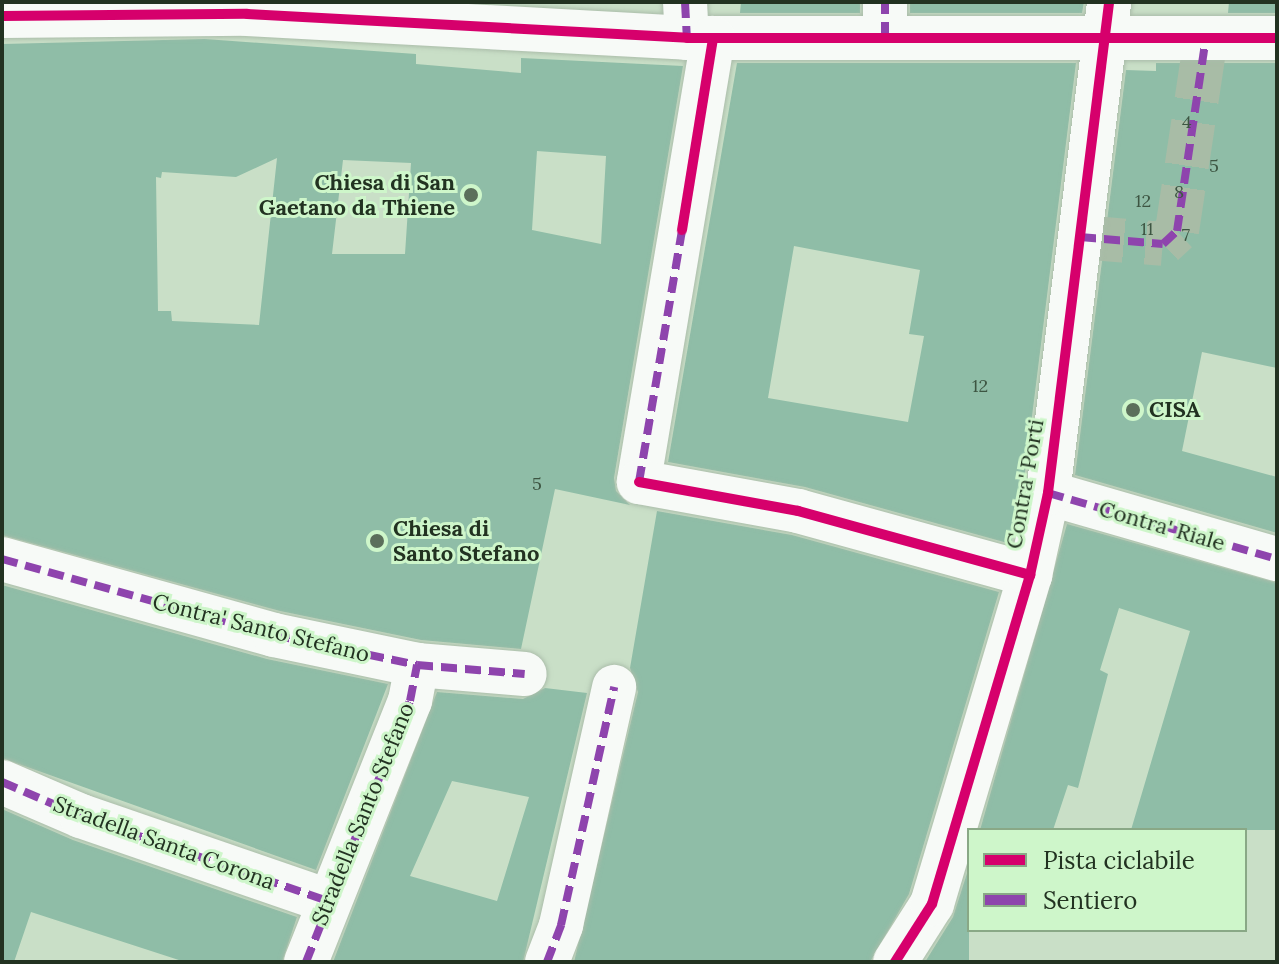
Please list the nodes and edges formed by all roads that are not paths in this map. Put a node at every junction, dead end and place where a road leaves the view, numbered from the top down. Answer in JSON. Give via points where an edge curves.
{"nodes":[{"id":1,"x":253,"y":8,"type":"edge"},
{"id":2,"x":21,"y":11,"type":"edge"},
{"id":3,"x":885,"y":20,"type":"edge"},
{"id":4,"x":1106,"y":20,"type":"edge"},
{"id":5,"x":695,"y":26,"type":"edge"},
{"id":6,"x":1277,"y":38,"type":"edge"},
{"id":7,"x":1048,"y":493,"type":"junction"},
{"id":8,"x":2,"y":559,"type":"edge"},
{"id":9,"x":1277,"y":559,"type":"edge"},
{"id":10,"x":1030,"y":575,"type":"junction"},
{"id":11,"x":417,"y":665,"type":"junction"},
{"id":12,"x":525,"y":674,"type":"dead end"},
{"id":13,"x":614,"y":687,"type":"dead end"},
{"id":14,"x":2,"y":782,"type":"edge"},
{"id":15,"x":328,"y":901,"type":"junction"},
{"id":16,"x":306,"y":962,"type":"edge"},
{"id":17,"x":547,"y":962,"type":"edge"},
{"id":18,"x":895,"y":962,"type":"edge"}],
"edges":[{"from":1,"to":2,"type":"street"},
{"from":1,"to":5,"type":"street"},
{"from":3,"to":4,"type":"street"},
{"from":3,"to":5,"type":"street"},
{"from":4,"to":6,"type":"street"},
{"from":4,"to":7,"type":"street","name":"Contra' Porti"},
{"from":5,"to":10,"type":"street","via":[[639,482],[798,511]]},
{"from":7,"to":9,"type":"street","name":"Contra' Riale"},
{"from":7,"to":10,"type":"street","name":"Contra' Porti"},
{"from":8,"to":11,"type":"street","name":"Contra' Santo Stefano","via":[[274,635]]},
{"from":10,"to":18,"type":"street","name":"Contra' Porti","via":[[932,904]]},
{"from":11,"to":12,"type":"street","name":"Contra' Santo Stefano"},
{"from":11,"to":15,"type":"street","name":"Stradella Santo Stefano","via":[[410,701]]},
{"from":13,"to":17,"type":"street","via":[[561,925]]},
{"from":14,"to":15,"type":"street","name":"Stradella Santa Corona","via":[[81,816]]},
{"from":15,"to":16,"type":"street","name":"Stradella Santo Stefano"}]}
